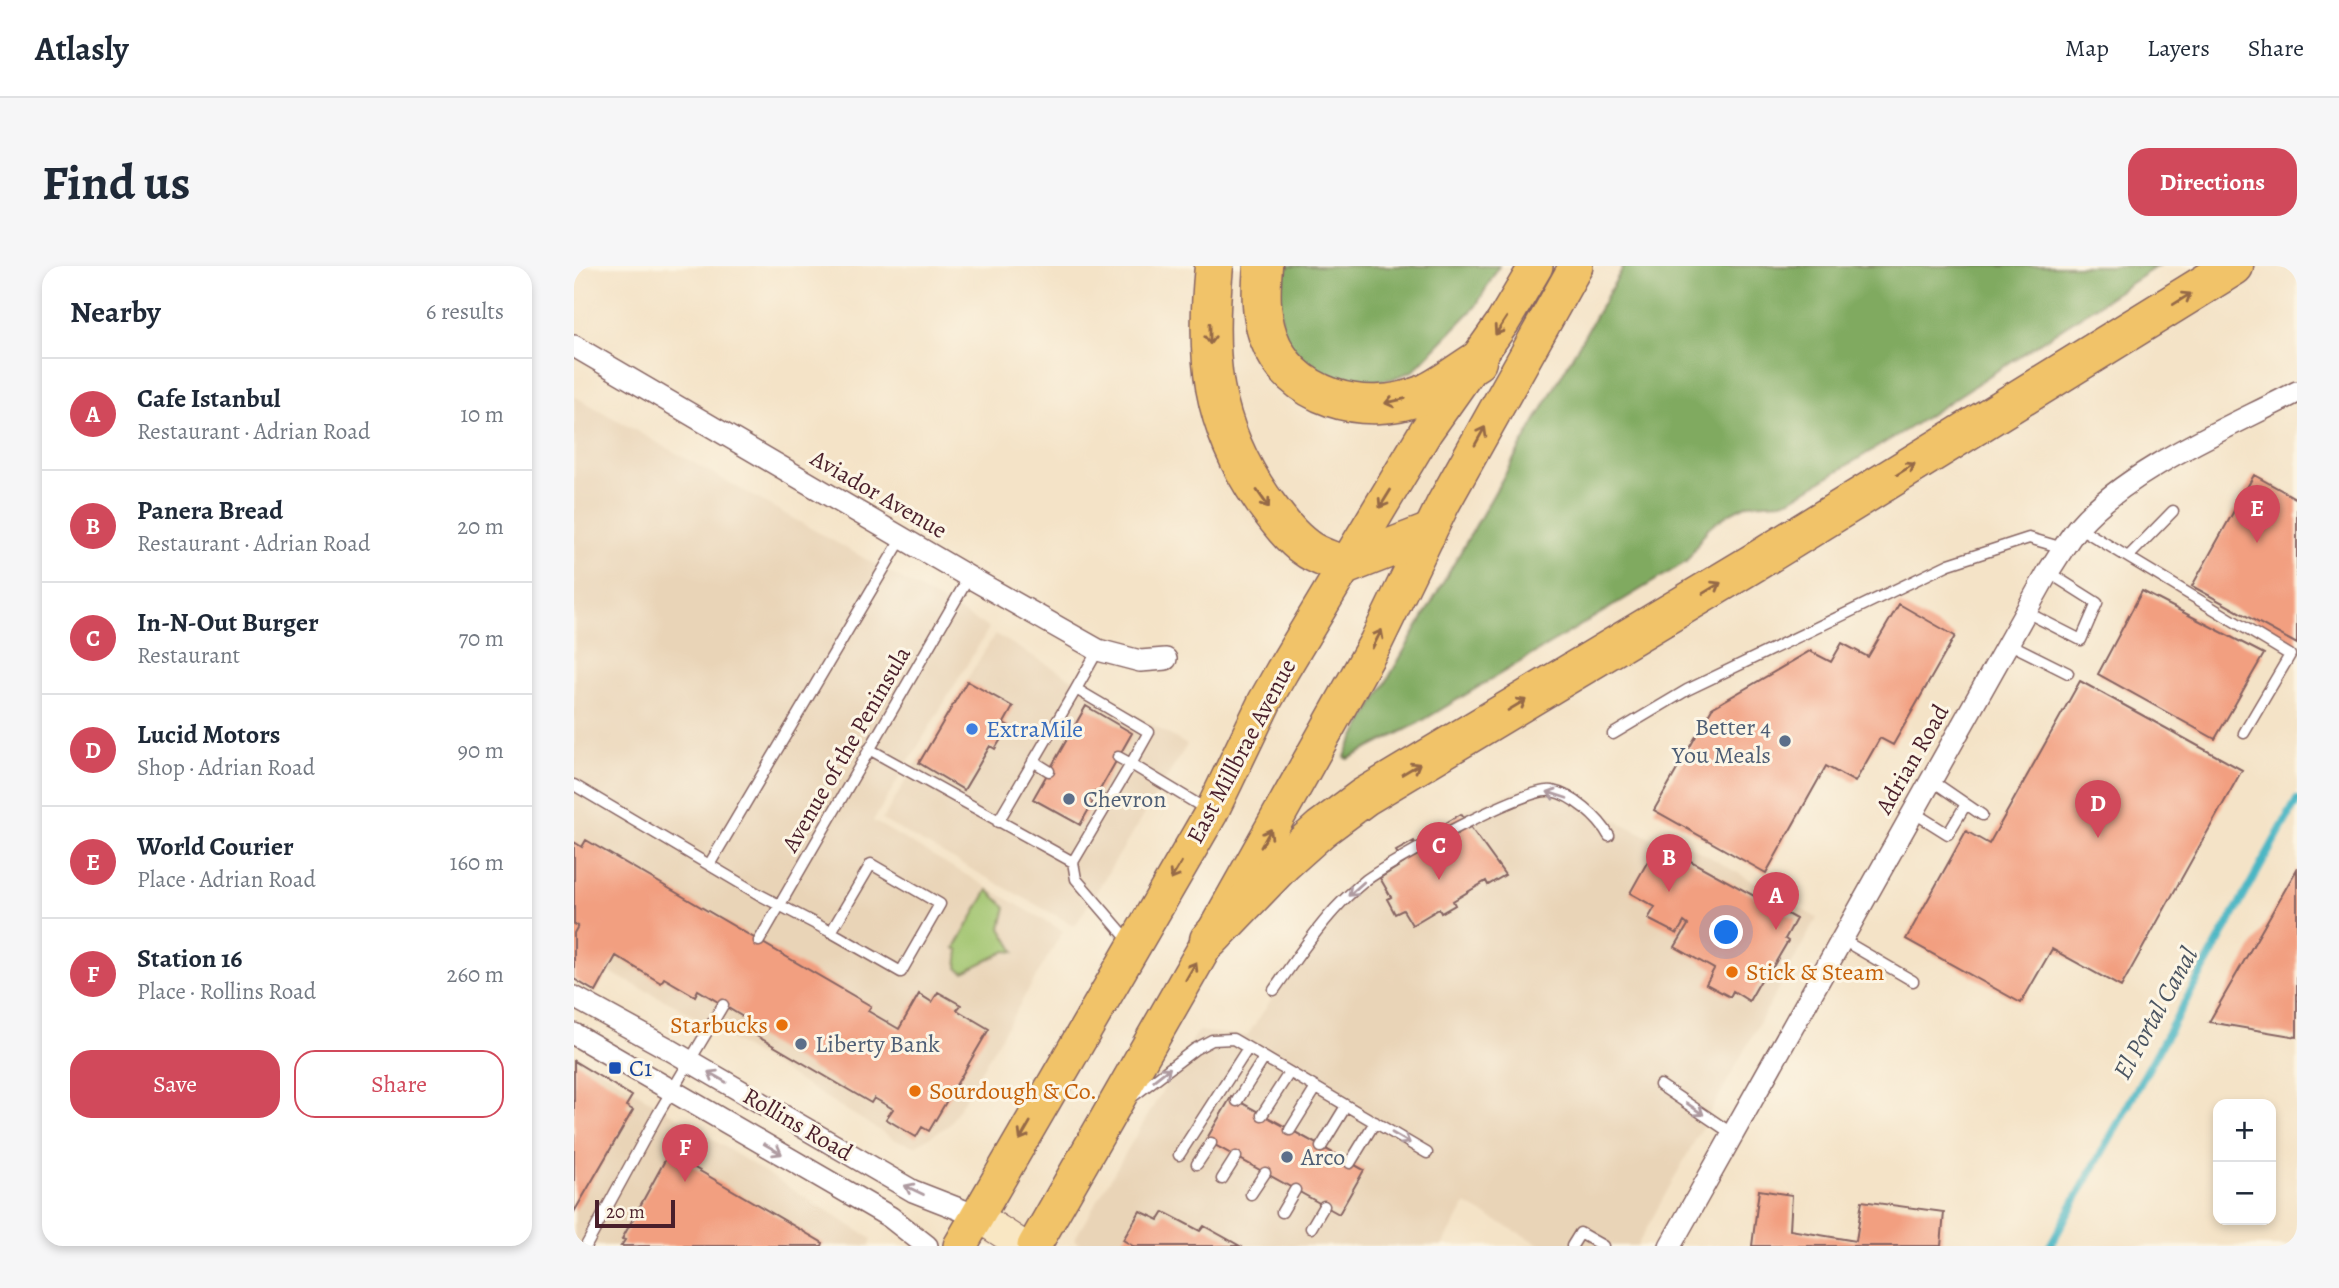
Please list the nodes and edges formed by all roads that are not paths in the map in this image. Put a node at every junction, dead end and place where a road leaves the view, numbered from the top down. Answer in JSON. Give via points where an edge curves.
{"nodes":[{"id":1,"x":1214,"y":266,"type":"edge"},
{"id":2,"x":1263,"y":266,"type":"edge"},
{"id":3,"x":1576,"y":266,"type":"edge"},
{"id":4,"x":2234,"y":266,"type":"edge"},
{"id":5,"x":1530,"y":278,"type":"edge"},
{"id":6,"x":574,"y":346,"type":"edge"},
{"id":7,"x":1477,"y":361,"type":"junction"},
{"id":8,"x":2297,"y":392,"type":"edge"},
{"id":9,"x":2173,"y":511,"type":"dead end"},
{"id":10,"x":2078,"y":527,"type":"junction"},
{"id":11,"x":1426,"y":534,"type":"junction"},
{"id":12,"x":902,"y":538,"type":"junction"},
{"id":13,"x":2063,"y":548,"type":"junction"},
{"id":14,"x":2129,"y":556,"type":"junction"},
{"id":15,"x":1344,"y":566,"type":"junction"},
{"id":16,"x":2048,"y":572,"type":"junction"},
{"id":17,"x":969,"y":577,"type":"junction"},
{"id":18,"x":2026,"y":612,"type":"junction"},
{"id":19,"x":2008,"y":643,"type":"junction"},
{"id":20,"x":1098,"y":650,"type":"junction"},
{"id":21,"x":1166,"y":659,"type":"dead end"},
{"id":22,"x":2068,"y":673,"type":"dead end"},
{"id":23,"x":1076,"y":690,"type":"junction"},
{"id":24,"x":1057,"y":722,"type":"junction"},
{"id":25,"x":1072,"y":731,"type":"dead end"},
{"id":26,"x":2244,"y":733,"type":"dead end"},
{"id":27,"x":1613,"y":734,"type":"dead end"},
{"id":28,"x":869,"y":749,"type":"junction"},
{"id":29,"x":1118,"y":757,"type":"dead end"},
{"id":30,"x":1033,"y":761,"type":"junction"},
{"id":31,"x":1131,"y":764,"type":"junction"},
{"id":32,"x":1049,"y":771,"type":"dead end"},
{"id":33,"x":1931,"y":780,"type":"junction"},
{"id":34,"x":574,"y":785,"type":"edge"},
{"id":35,"x":1095,"y":797,"type":"dead end"},
{"id":36,"x":1108,"y":804,"type":"junction"},
{"id":37,"x":1966,"y":804,"type":"junction"},
{"id":38,"x":1913,"y":812,"type":"junction"},
{"id":39,"x":1211,"y":813,"type":"junction"},
{"id":40,"x":1982,"y":815,"type":"dead end"},
{"id":41,"x":998,"y":822,"type":"junction"},
{"id":42,"x":1609,"y":836,"type":"dead end"},
{"id":43,"x":1073,"y":862,"type":"junction"},
{"id":44,"x":709,"y":865,"type":"junction"},
{"id":45,"x":780,"y":905,"type":"junction"},
{"id":46,"x":831,"y":932,"type":"junction"},
{"id":47,"x":1840,"y":939,"type":"junction"},
{"id":48,"x":1209,"y":940,"type":"junction"},
{"id":49,"x":759,"y":941,"type":"dead end"},
{"id":50,"x":1133,"y":945,"type":"junction"},
{"id":51,"x":1913,"y":981,"type":"dead end"},
{"id":52,"x":1274,"y":990,"type":"dead end"},
{"id":53,"x":574,"y":997,"type":"edge"},
{"id":54,"x":723,"y":1005,"type":"dead end"},
{"id":55,"x":574,"y":1034,"type":"edge"},
{"id":56,"x":1248,"y":1048,"type":"junction"},
{"id":57,"x":1264,"y":1058,"type":"junction"},
{"id":58,"x":690,"y":1061,"type":"junction"},
{"id":59,"x":1289,"y":1073,"type":"junction"},
{"id":60,"x":1660,"y":1085,"type":"dead end"},
{"id":61,"x":1316,"y":1088,"type":"junction"},
{"id":62,"x":672,"y":1090,"type":"junction"},
{"id":63,"x":1237,"y":1101,"type":"dead end"},
{"id":64,"x":1346,"y":1106,"type":"junction"},
{"id":65,"x":1262,"y":1115,"type":"dead end"},
{"id":66,"x":1108,"y":1116,"type":"junction"},
{"id":67,"x":1375,"y":1122,"type":"junction"},
{"id":68,"x":1290,"y":1130,"type":"dead end"},
{"id":69,"x":1731,"y":1133,"type":"junction"},
{"id":70,"x":1211,"y":1143,"type":"dead end"},
{"id":71,"x":1321,"y":1147,"type":"dead end"},
{"id":72,"x":1427,"y":1153,"type":"dead end"},
{"id":73,"x":1179,"y":1155,"type":"dead end"},
{"id":74,"x":1236,"y":1157,"type":"dead end"},
{"id":75,"x":1350,"y":1163,"type":"dead end"},
{"id":76,"x":1197,"y":1164,"type":"dead end"},
{"id":77,"x":1265,"y":1172,"type":"dead end"},
{"id":78,"x":1222,"y":1179,"type":"dead end"},
{"id":79,"x":1295,"y":1190,"type":"dead end"},
{"id":80,"x":1251,"y":1195,"type":"dead end"},
{"id":81,"x":1325,"y":1206,"type":"dead end"},
{"id":82,"x":1282,"y":1212,"type":"dead end"},
{"id":83,"x":977,"y":1216,"type":"junction"},
{"id":84,"x":1311,"y":1228,"type":"dead end"},
{"id":85,"x":586,"y":1246,"type":"edge"},
{"id":86,"x":927,"y":1246,"type":"edge"},
{"id":87,"x":960,"y":1246,"type":"edge"},
{"id":88,"x":1023,"y":1246,"type":"edge"},
{"id":89,"x":1034,"y":1246,"type":"edge"},
{"id":90,"x":1572,"y":1246,"type":"edge"},
{"id":91,"x":1603,"y":1246,"type":"edge"},
{"id":92,"x":1670,"y":1246,"type":"edge"}],
"edges":[{"from":1,"to":15,"type":"highway","one_way":true,"via":[[1209,356],[1229,440],[1248,479],[1274,516],[1306,548]]},
{"from":7,"to":2,"type":"highway","one_way":true,"via":[[1422,394],[1386,404],[1345,403],[1313,389],[1284,365],[1268,336],[1261,300]]},
{"from":11,"to":3,"type":"main road","one_way":true},
{"from":48,"to":4,"type":"highway","one_way":true,"via":[[1283,863],[1364,797]]},
{"from":5,"to":7,"type":"main road","name":"East Millbrae Avenue","one_way":true},
{"from":6,"to":12,"type":"street","name":"Aviador Avenue"},
{"from":7,"to":15,"type":"main road","name":"East Millbrae Avenue","one_way":true,"via":[[1426,431]]},
{"from":8,"to":10,"type":"street","name":"Adrian Road","via":[[2158,464],[2116,492]]},
{"from":9,"to":14,"type":"lane"},
{"from":10,"to":13,"type":"street","name":"Adrian Road"},
{"from":10,"to":14,"type":"lane"},
{"from":11,"to":15,"type":"highway"},
{"from":48,"to":11,"type":"main road","one_way":true,"via":[[1376,642]]},
{"from":12,"to":17,"type":"street","name":"Aviador Avenue"},
{"from":12,"to":44,"type":"lane"},
{"from":13,"to":16,"type":"street","name":"Adrian Road"},
{"from":13,"to":27,"type":"lane","via":[[2029,538],[1949,564],[1687,690]]},
{"from":14,"to":26,"type":"lane","via":[[2290,655]]},
{"from":15,"to":39,"type":"main road","name":"East Millbrae Avenue","via":[[1265,701]]},
{"from":16,"to":18,"type":"street","name":"Adrian Road"},
{"from":16,"to":18,"type":"lane","via":[[2097,603],[2081,640]]},
{"from":17,"to":20,"type":"street","name":"Aviador Avenue"},
{"from":17,"to":28,"type":"lane","name":"Avenue of the Peninsula"},
{"from":18,"to":19,"type":"street","name":"Adrian Road"},
{"from":19,"to":22,"type":"lane"},
{"from":19,"to":33,"type":"street","name":"Adrian Road"},
{"from":20,"to":21,"type":"street","name":"Aviador Avenue","via":[[1140,661]]},
{"from":20,"to":23,"type":"lane"},
{"from":23,"to":24,"type":"lane"},
{"from":23,"to":31,"type":"lane","via":[[1149,732]]},
{"from":24,"to":25,"type":"lane"},
{"from":24,"to":30,"type":"lane"},
{"from":28,"to":41,"type":"lane"},
{"from":28,"to":45,"type":"lane","name":"Avenue of the Peninsula"},
{"from":29,"to":31,"type":"lane"},
{"from":30,"to":32,"type":"lane"},
{"from":30,"to":41,"type":"lane"},
{"from":31,"to":36,"type":"lane"},
{"from":31,"to":39,"type":"lane"},
{"from":33,"to":37,"type":"lane"},
{"from":33,"to":38,"type":"street","name":"Adrian Road"},
{"from":34,"to":44,"type":"lane"},
{"from":35,"to":36,"type":"lane"},
{"from":36,"to":43,"type":"lane"},
{"from":37,"to":38,"type":"lane","via":[[1948,834]]},
{"from":37,"to":40,"type":"lane"},
{"from":38,"to":47,"type":"street","name":"Adrian Road"},
{"from":39,"to":50,"type":"main road","name":"East Millbrae Avenue","one_way":true},
{"from":41,"to":43,"type":"lane"},
{"from":42,"to":52,"type":"lane","one_way":true,"via":[[1592,814],[1551,791],[1532,793],[1467,822],[1366,881],[1335,909]]},
{"from":43,"to":50,"type":"lane","via":[[1076,879]]},
{"from":44,"to":45,"type":"lane"},
{"from":45,"to":46,"type":"lane"},
{"from":45,"to":49,"type":"lane","name":"Avenue of the Peninsula"},
{"from":46,"to":46,"type":"lane","via":[[901,972],[940,904],[871,864]]},
{"from":47,"to":51,"type":"lane"},
{"from":47,"to":69,"type":"street","name":"Adrian Road"},
{"from":66,"to":48,"type":"main road","one_way":true},
{"from":50,"to":83,"type":"main road","name":"East Millbrae Avenue","one_way":true},
{"from":53,"to":58,"type":"street","name":"Rollins Road"},
{"from":54,"to":58,"type":"lane"},
{"from":55,"to":62,"type":"street","name":"Rollins Road"},
{"from":56,"to":57,"type":"lane"},
{"from":66,"to":56,"type":"lane","one_way":true,"via":[[1212,1040],[1233,1039]]},
{"from":56,"to":73,"type":"lane"},
{"from":57,"to":59,"type":"lane"},
{"from":57,"to":63,"type":"lane"},
{"from":58,"to":62,"type":"lane"},
{"from":83,"to":58,"type":"street","name":"Rollins Road","one_way":true,"via":[[913,1191]]},
{"from":59,"to":61,"type":"lane"},
{"from":59,"to":65,"type":"lane"},
{"from":60,"to":69,"type":"lane","one_way":true},
{"from":61,"to":64,"type":"lane"},
{"from":61,"to":68,"type":"lane"},
{"from":62,"to":85,"type":"lane"},
{"from":62,"to":86,"type":"street","name":"Rollins Road","one_way":true,"via":[[890,1217]]},
{"from":64,"to":67,"type":"lane"},
{"from":64,"to":71,"type":"lane"},
{"from":66,"to":89,"type":"main road"},
{"from":67,"to":72,"type":"lane","one_way":true},
{"from":67,"to":75,"type":"lane"},
{"from":69,"to":92,"type":"street","name":"Adrian Road"},
{"from":70,"to":76,"type":"lane"},
{"from":74,"to":78,"type":"lane"},
{"from":77,"to":80,"type":"lane"},
{"from":79,"to":82,"type":"lane"},
{"from":81,"to":84,"type":"lane"},
{"from":83,"to":87,"type":"main road","name":"East Millbrae Avenue"},
{"from":83,"to":88,"type":"main road","name":"Rollins Road"},
{"from":90,"to":91,"type":"lane","via":[[1580,1233]]}]}
